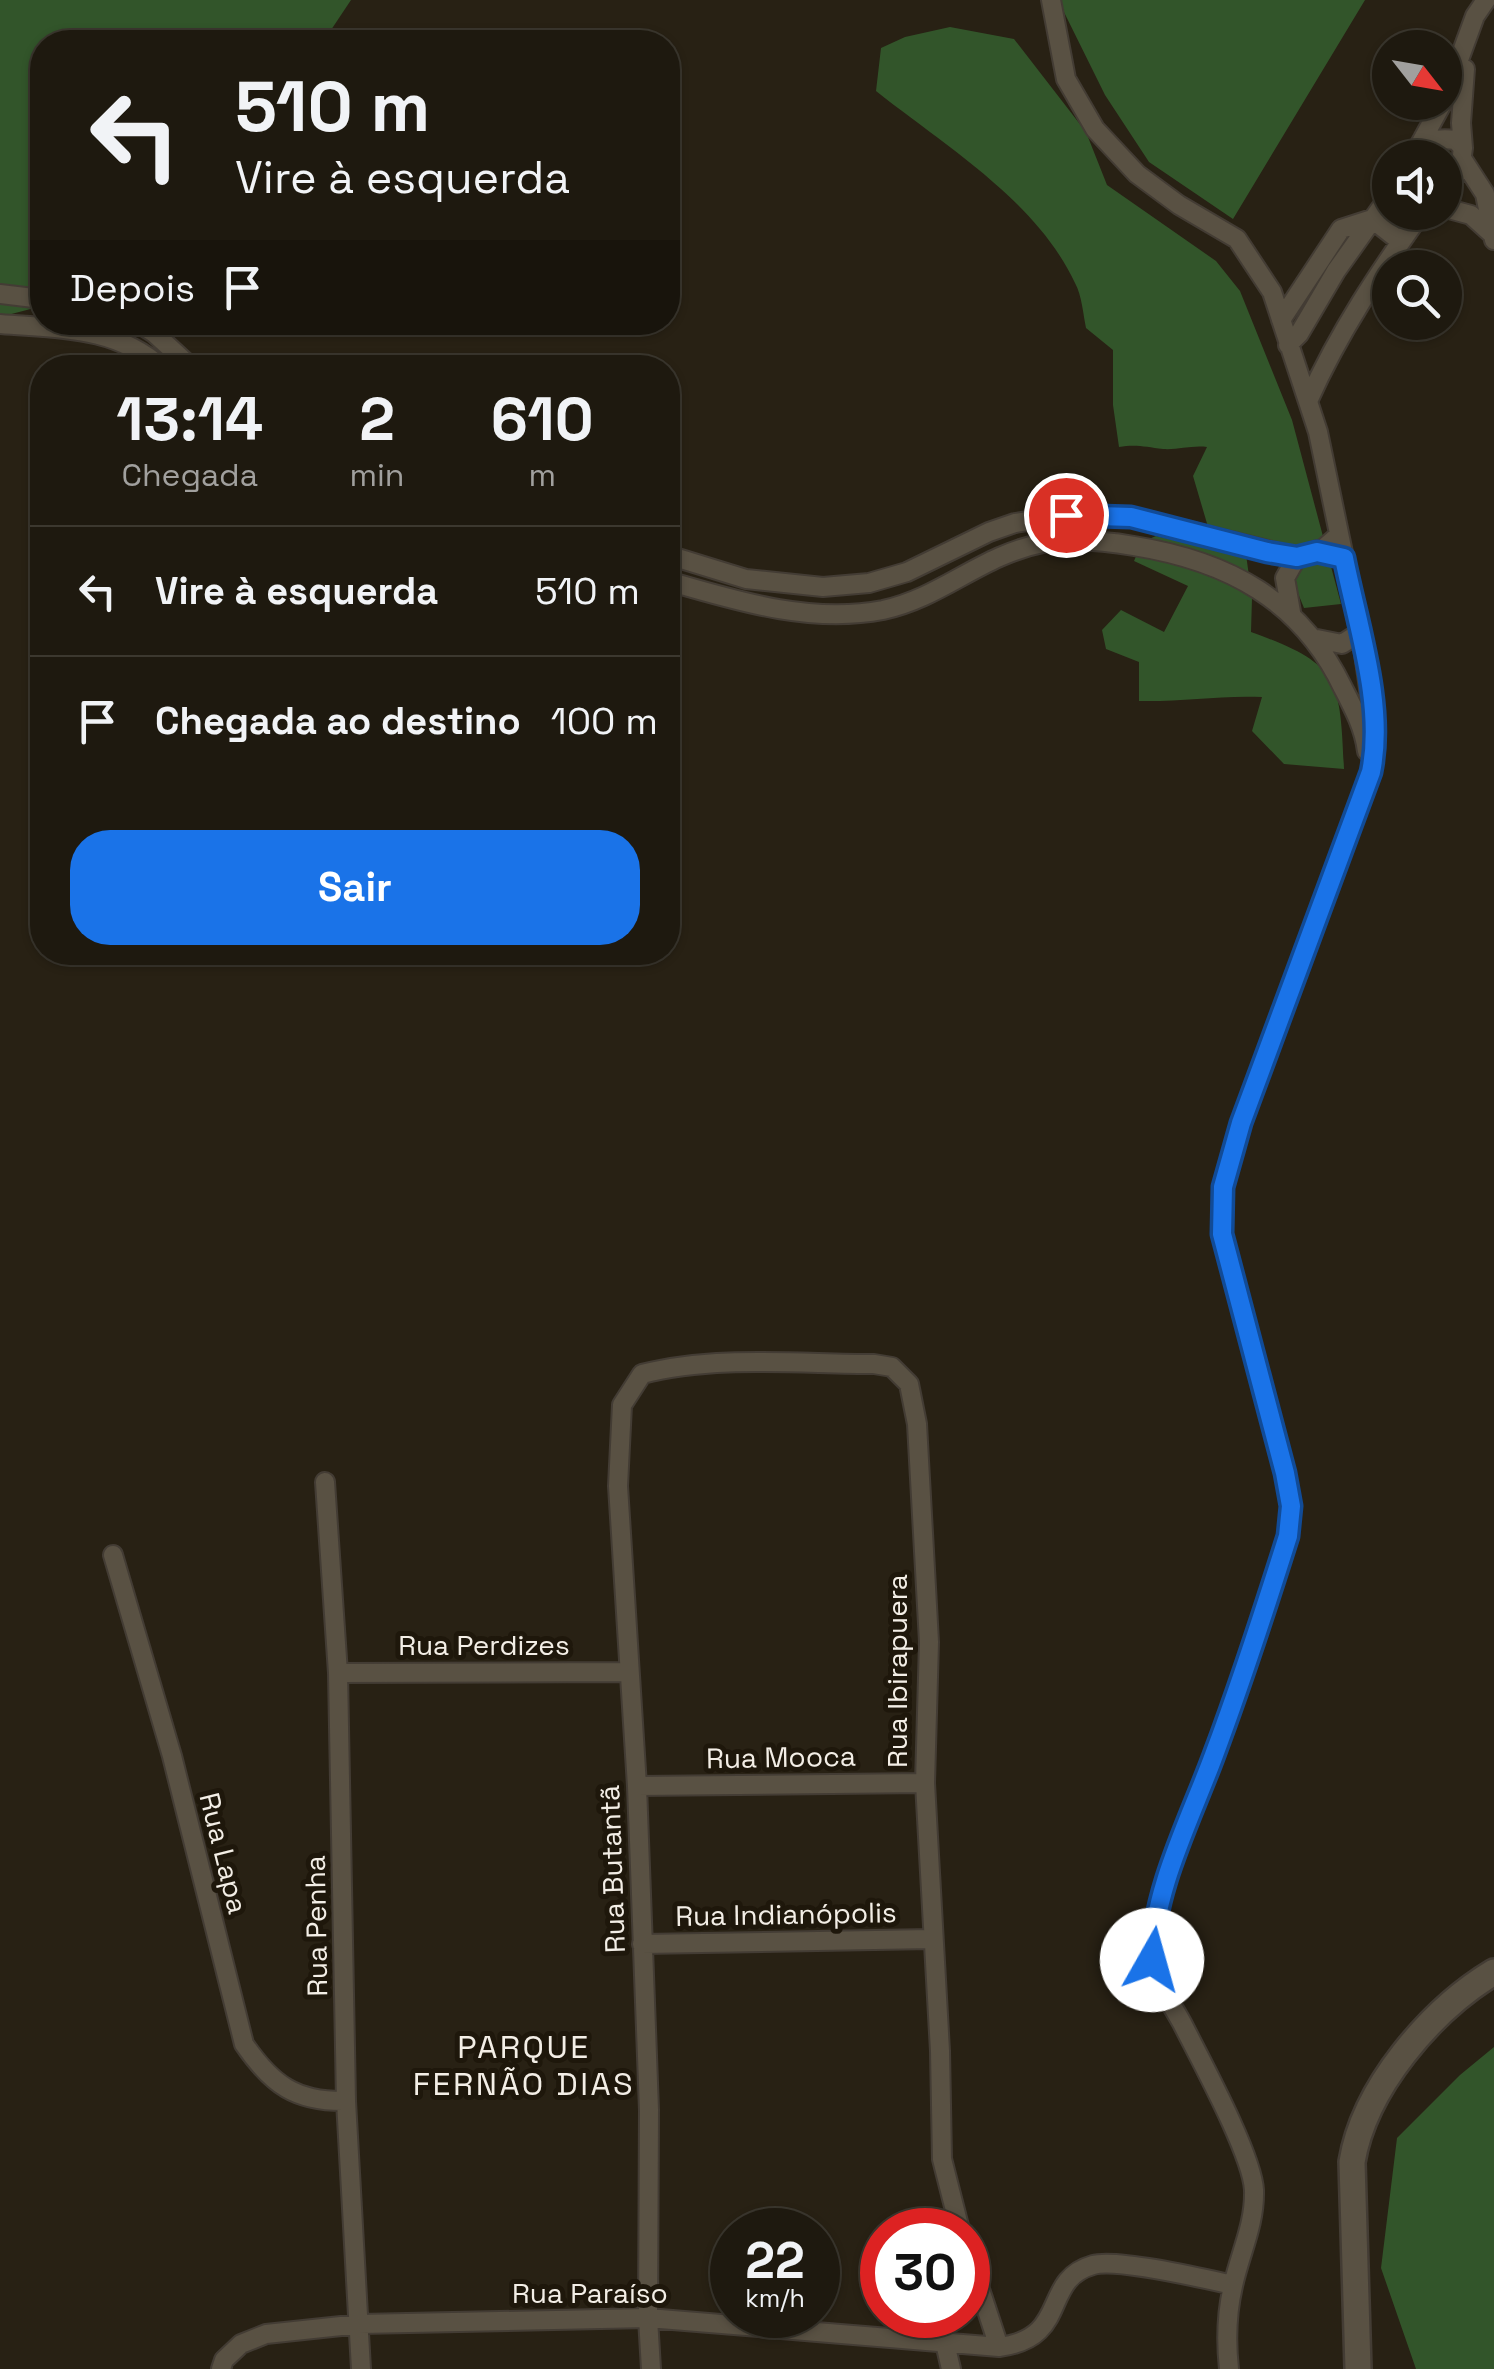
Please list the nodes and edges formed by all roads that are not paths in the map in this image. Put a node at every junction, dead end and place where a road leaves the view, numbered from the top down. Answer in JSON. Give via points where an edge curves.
{"nodes":[{"id":1,"x":1051,"y":0,"type":"edge"},
{"id":2,"x":1486,"y":0,"type":"edge"},
{"id":3,"x":1465,"y":44,"type":"junction"},
{"id":4,"x":1462,"y":52,"type":"edge"},
{"id":5,"x":1463,"y":154,"type":"junction"},
{"id":6,"x":1462,"y":159,"type":"edge"},
{"id":7,"x":1462,"y":213,"type":"edge"},
{"id":8,"x":1372,"y":219,"type":"joint"},
{"id":9,"x":1386,"y":230,"type":"edge"},
{"id":10,"x":1408,"y":230,"type":"edge"},
{"id":11,"x":1493,"y":237,"type":"edge"},
{"id":12,"x":1400,"y":241,"type":"junction"},
{"id":13,"x":0,"y":294,"type":"edge"},
{"id":14,"x":30,"y":298,"type":"edge"},
{"id":15,"x":1281,"y":320,"type":"junction"},
{"id":16,"x":0,"y":324,"type":"edge"},
{"id":17,"x":30,"y":326,"type":"edge"},
{"id":18,"x":109,"y":335,"type":"edge"},
{"id":19,"x":156,"y":335,"type":"edge"},
{"id":20,"x":1294,"y":340,"type":"junction"},
{"id":21,"x":144,"y":355,"type":"edge"},
{"id":22,"x":178,"y":355,"type":"edge"},
{"id":23,"x":1328,"y":356,"type":"junction"},
{"id":24,"x":1309,"y":400,"type":"junction"},
{"id":25,"x":1339,"y":535,"type":"junction"},
{"id":26,"x":1317,"y":552,"type":"junction"},
{"id":27,"x":1297,"y":557,"type":"junction"},
{"id":28,"x":1344,"y":558,"type":"junction"},
{"id":29,"x":680,"y":559,"type":"edge"},
{"id":30,"x":680,"y":584,"type":"edge"},
{"id":31,"x":1292,"y":614,"type":"junction"},
{"id":32,"x":1360,"y":633,"type":"junction"},
{"id":33,"x":1316,"y":640,"type":"junction"},
{"id":34,"x":1371,"y":772,"type":"junction"},
{"id":35,"x":642,"y":1374,"type":"joint"},
{"id":36,"x":325,"y":1482,"type":"dead end"},
{"id":37,"x":113,"y":1554,"type":"dead end"},
{"id":38,"x":629,"y":1672,"type":"junction"},
{"id":39,"x":338,"y":1673,"type":"junction"},
{"id":40,"x":925,"y":1783,"type":"junction"},
{"id":41,"x":637,"y":1786,"type":"junction"},
{"id":42,"x":931,"y":1939,"type":"junction"},
{"id":43,"x":642,"y":1944,"type":"junction"},
{"id":44,"x":1494,"y":1972,"type":"edge"},
{"id":45,"x":346,"y":2101,"type":"junction"},
{"id":46,"x":954,"y":2208,"type":"edge"},
{"id":47,"x":1233,"y":2285,"type":"junction"},
{"id":48,"x":648,"y":2318,"type":"junction"},
{"id":49,"x":990,"y":2320,"type":"edge"},
{"id":50,"x":360,"y":2324,"type":"junction"},
{"id":51,"x":945,"y":2343,"type":"junction"},
{"id":52,"x":999,"y":2348,"type":"junction"},
{"id":53,"x":220,"y":2369,"type":"edge"},
{"id":54,"x":362,"y":2369,"type":"edge"},
{"id":55,"x":651,"y":2369,"type":"edge"},
{"id":56,"x":950,"y":2369,"type":"edge"},
{"id":57,"x":1229,"y":2369,"type":"edge"},
{"id":58,"x":1358,"y":2369,"type":"edge"}],
"edges":[{"from":1,"to":15,"type":"street","via":[[1066,79],[1094,129],[1137,174],[1237,239],[1272,292]]},
{"from":2,"to":3,"type":"street"},
{"from":3,"to":4,"type":"street"},
{"from":3,"to":5,"type":"street"},
{"from":5,"to":6,"type":"street"},
{"from":5,"to":11,"type":"street","via":[[1485,194]]},
{"from":7,"to":11,"type":"street"},
{"from":8,"to":15,"type":"street","via":[[1342,228]]},
{"from":8,"to":20,"type":"street"},
{"from":9,"to":12,"type":"street"},
{"from":10,"to":12,"type":"street"},
{"from":12,"to":23,"type":"street"},
{"from":13,"to":14,"type":"street"},
{"from":15,"to":20,"type":"street"},
{"from":16,"to":17,"type":"street"},
{"from":18,"to":21,"type":"street"},
{"from":19,"to":22,"type":"street"},
{"from":20,"to":23,"type":"street"},
{"from":20,"to":24,"type":"street"},
{"from":23,"to":24,"type":"street"},
{"from":24,"to":25,"type":"street"},
{"from":25,"to":26,"type":"street"},
{"from":25,"to":28,"type":"street"},
{"from":26,"to":27,"type":"street"},
{"from":26,"to":28,"type":"street"},
{"from":27,"to":29,"type":"street","via":[[1165,524],[1066,515],[1015,523],[907,572],[850,586],[778,584]]},
{"from":27,"to":31,"type":"street","via":[[1285,578]]},
{"from":28,"to":32,"type":"street"},
{"from":30,"to":31,"type":"street","via":[[795,612],[883,610],[1016,550],[1075,540],[1212,565]]},
{"from":31,"to":33,"type":"street"},
{"from":32,"to":33,"type":"street","via":[[1342,644]]},
{"from":32,"to":34,"type":"street","via":[[1375,727]]},
{"from":33,"to":34,"type":"street","via":[[1358,716]]},
{"from":34,"to":47,"type":"street","via":[[1223,1187],[1222,1234],[1291,1506],[1288,1536],[1153,1935],[1152,1960],[1162,1989],[1250,2169],[1250,2231]]},
{"from":35,"to":38,"type":"street","name":"Rua Butantã","via":[[622,1405],[619,1430]]},
{"from":35,"to":40,"type":"street","name":"Rua Ibirapuera","via":[[667,1367],[874,1364],[892,1368],[909,1384],[917,1424],[928,1642]]},
{"from":36,"to":39,"type":"street","name":"Rua Penha"},
{"from":37,"to":45,"type":"street","name":"Rua Lapa","via":[[244,2044],[288,2091],[316,2102]]},
{"from":38,"to":39,"type":"street","name":"Rua Perdizes"},
{"from":38,"to":41,"type":"street","name":"Rua Butantã"},
{"from":39,"to":45,"type":"street","name":"Rua Penha"},
{"from":40,"to":41,"type":"street","name":"Rua Mooca"},
{"from":40,"to":42,"type":"street","name":"Rua Ibirapuera"},
{"from":41,"to":43,"type":"street","name":"Rua Butantã"},
{"from":42,"to":43,"type":"street","name":"Rua Indianópolis"},
{"from":42,"to":46,"type":"street","name":"Rua Ibirapuera","via":[[942,2159]]},
{"from":43,"to":48,"type":"street","name":"Rua Butantã","via":[[650,2110]]},
{"from":44,"to":58,"type":"main road","via":[[1398,2060],[1356,2137]]},
{"from":45,"to":50,"type":"street","name":"Rua Penha"},
{"from":47,"to":52,"type":"street","via":[[1096,2264],[1074,2274],[1032,2339]]},
{"from":47,"to":57,"type":"street"},
{"from":48,"to":50,"type":"street","name":"Rua Paraíso"},
{"from":48,"to":51,"type":"street","name":"Rua Paraíso"},
{"from":48,"to":55,"type":"street","name":"Rua Butantã"},
{"from":49,"to":52,"type":"street"},
{"from":50,"to":53,"type":"street","name":"Rua Paraíso","via":[[266,2334],[241,2344]]},
{"from":50,"to":54,"type":"street","name":"Rua Penha"},
{"from":51,"to":52,"type":"street","name":"Rua Paraíso"},
{"from":51,"to":56,"type":"street"}]}
